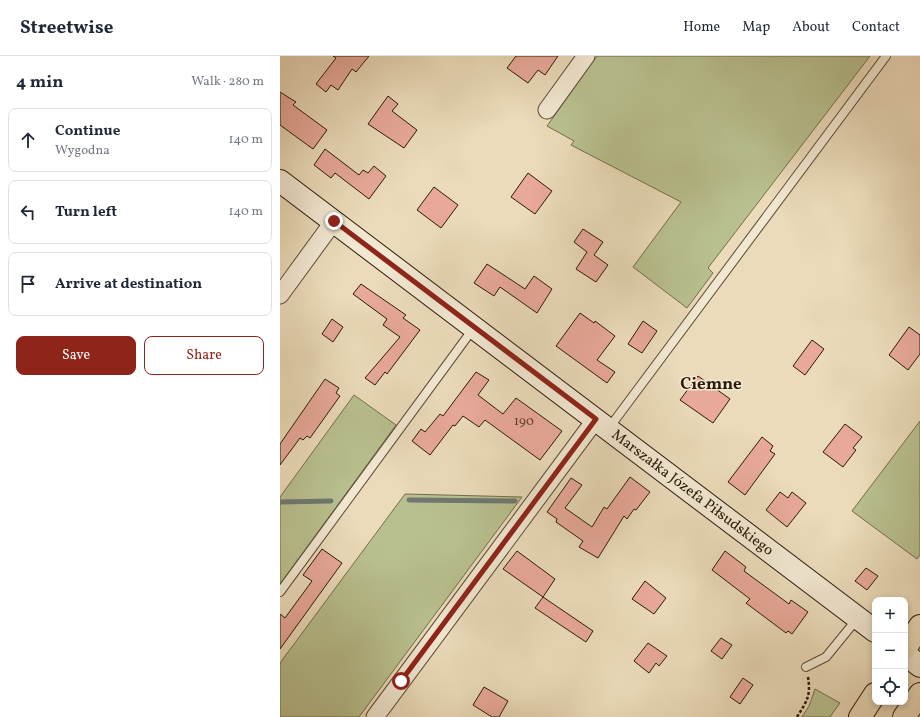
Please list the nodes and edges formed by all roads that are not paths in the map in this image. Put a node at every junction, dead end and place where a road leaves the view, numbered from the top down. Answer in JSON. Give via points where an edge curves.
{"nodes":[{"id":1,"x":586,"y":56,"type":"edge"},
{"id":2,"x":886,"y":56,"type":"edge"},
{"id":3,"x":547,"y":110,"type":"dead end"},
{"id":4,"x":280,"y":181,"type":"edge"},
{"id":5,"x":334,"y":221,"type":"junction"},
{"id":6,"x":280,"y":295,"type":"edge"},
{"id":7,"x":473,"y":328,"type":"junction"},
{"id":8,"x":602,"y":424,"type":"junction"},
{"id":9,"x":280,"y":592,"type":"edge"},
{"id":10,"x":857,"y":618,"type":"junction"},
{"id":11,"x":920,"y":626,"type":"edge"},
{"id":12,"x":872,"y":629,"type":"edge"},
{"id":13,"x":908,"y":644,"type":"edge"},
{"id":14,"x":908,"y":656,"type":"edge"},
{"id":15,"x":806,"y":666,"type":"road end"},
{"id":16,"x":920,"y":666,"type":"edge"},
{"id":17,"x":920,"y":694,"type":"edge"},
{"id":18,"x":375,"y":717,"type":"edge"},
{"id":19,"x":904,"y":717,"type":"edge"}],
"edges":[{"from":1,"to":3,"type":"street"},
{"from":2,"to":8,"type":"lane"},
{"from":4,"to":5,"type":"street","name":"Marszałka Józefa Piłsudskiego"},
{"from":5,"to":6,"type":"street"},
{"from":5,"to":7,"type":"street","name":"Marszałka Józefa Piłsudskiego"},
{"from":7,"to":8,"type":"street","name":"Marszałka Józefa Piłsudskiego"},
{"from":7,"to":9,"type":"lane"},
{"from":8,"to":10,"type":"street","name":"Marszałka Józefa Piłsudskiego"},
{"from":8,"to":18,"type":"street"},
{"from":10,"to":12,"type":"street","name":"Marszałka Józefa Piłsudskiego"},
{"from":10,"to":15,"type":"lane","via":[[826,657]]},
{"from":11,"to":13,"type":"highway"},
{"from":14,"to":16,"type":"street"},
{"from":17,"to":19,"type":"highway"}]}
